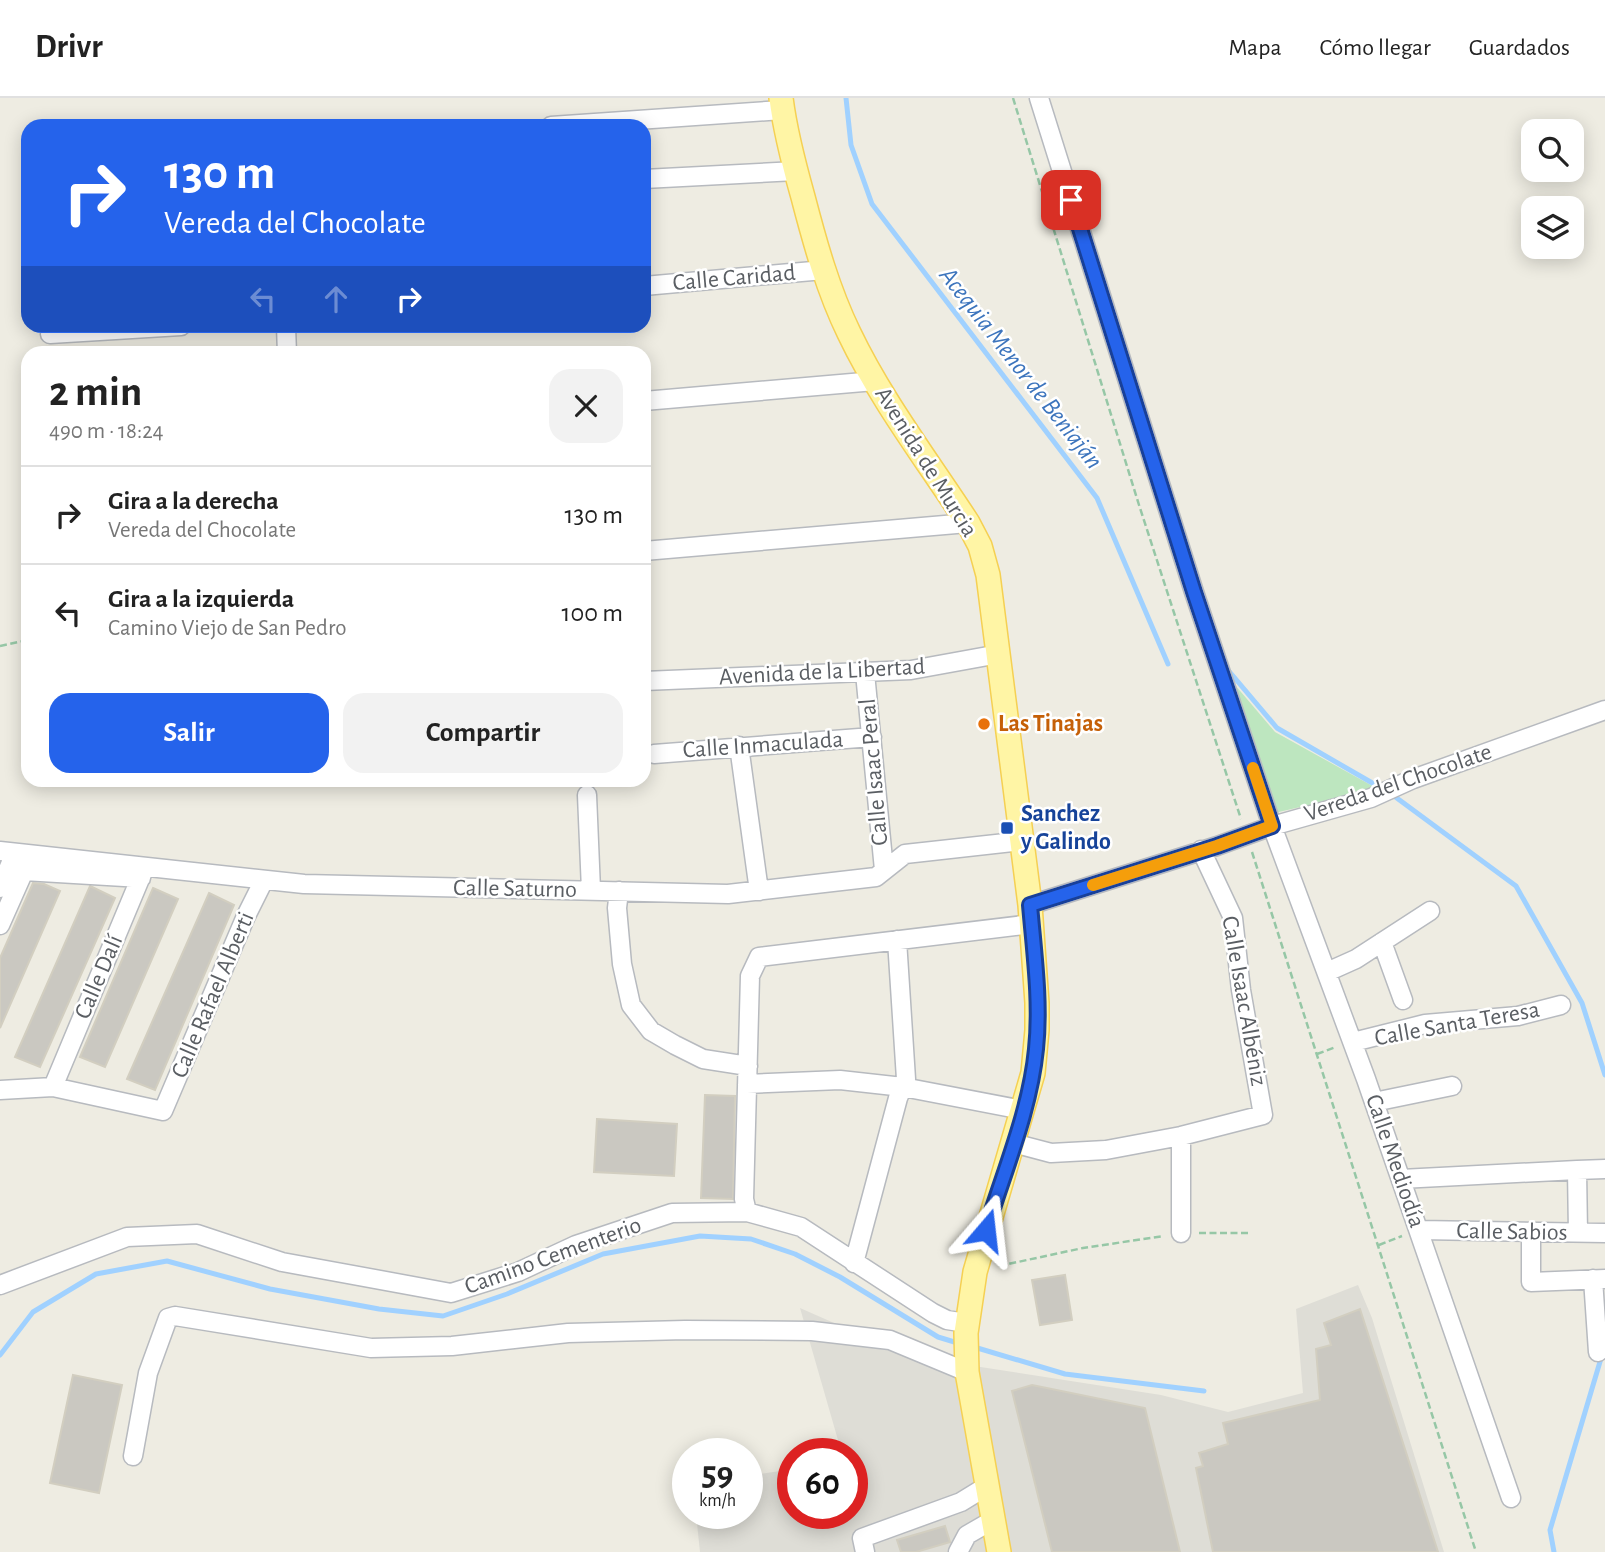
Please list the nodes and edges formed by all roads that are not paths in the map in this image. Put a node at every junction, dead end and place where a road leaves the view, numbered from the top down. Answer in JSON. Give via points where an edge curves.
{"nodes":[{"id":1,"x":1039,"y":98,"type":"edge"},
{"id":2,"x":782,"y":104,"type":"edge"},
{"id":3,"x":624,"y":119,"type":"edge"},
{"id":4,"x":796,"y":170,"type":"junction"},
{"id":5,"x":651,"y":179,"type":"edge"},
{"id":6,"x":824,"y":270,"type":"junction"},
{"id":7,"x":651,"y":285,"type":"edge"},
{"id":8,"x":66,"y":333,"type":"edge"},
{"id":9,"x":50,"y":334,"type":"dead end"},
{"id":10,"x":875,"y":382,"type":"junction"},
{"id":11,"x":651,"y":400,"type":"edge"},
{"id":12,"x":968,"y":523,"type":"junction"},
{"id":13,"x":651,"y":550,"type":"edge"},
{"id":14,"x":999,"y":654,"type":"junction"},
{"id":15,"x":865,"y":673,"type":"junction"},
{"id":16,"x":651,"y":681,"type":"edge"},
{"id":17,"x":1605,"y":710,"type":"edge"},
{"id":18,"x":873,"y":737,"type":"junction"},
{"id":19,"x":739,"y":746,"type":"junction"},
{"id":20,"x":654,"y":754,"type":"dead end"},
{"id":21,"x":587,"y":795,"type":"dead end"},
{"id":22,"x":1272,"y":826,"type":"junction"},
{"id":23,"x":1022,"y":841,"type":"junction"},
{"id":24,"x":1202,"y":850,"type":"junction"},
{"id":25,"x":8,"y":852,"type":"edge"},
{"id":26,"x":884,"y":870,"type":"junction"},
{"id":27,"x":143,"y":872,"type":"junction"},
{"id":28,"x":264,"y":880,"type":"junction"},
{"id":29,"x":0,"y":888,"type":"edge"},
{"id":30,"x":591,"y":890,"type":"junction"},
{"id":31,"x":619,"y":891,"type":"junction"},
{"id":32,"x":759,"y":891,"type":"junction"},
{"id":33,"x":1430,"y":911,"type":"dead end"},
{"id":34,"x":1031,"y":915,"type":"junction"},
{"id":35,"x":0,"y":925,"type":"edge"},
{"id":36,"x":897,"y":940,"type":"junction"},
{"id":37,"x":1382,"y":942,"type":"junction"},
{"id":38,"x":1327,"y":972,"type":"junction"},
{"id":39,"x":1403,"y":1000,"type":"dead end"},
{"id":40,"x":1561,"y":1005,"type":"dead end"},
{"id":41,"x":1353,"y":1042,"type":"junction"},
{"id":42,"x":748,"y":1066,"type":"junction"},
{"id":43,"x":747,"y":1084,"type":"junction"},
{"id":44,"x":1452,"y":1086,"type":"dead end"},
{"id":45,"x":53,"y":1087,"type":"junction"},
{"id":46,"x":903,"y":1087,"type":"junction"},
{"id":47,"x":0,"y":1090,"type":"edge"},
{"id":48,"x":1374,"y":1102,"type":"junction"},
{"id":49,"x":1023,"y":1110,"type":"junction"},
{"id":50,"x":1181,"y":1136,"type":"junction"},
{"id":51,"x":1013,"y":1143,"type":"junction"},
{"id":52,"x":1605,"y":1169,"type":"edge"},
{"id":53,"x":1577,"y":1170,"type":"junction"},
{"id":54,"x":1401,"y":1179,"type":"junction"},
{"id":55,"x":747,"y":1212,"type":"junction"},
{"id":56,"x":1419,"y":1230,"type":"junction"},
{"id":57,"x":1181,"y":1233,"type":"road end"},
{"id":58,"x":1531,"y":1233,"type":"junction"},
{"id":59,"x":1578,"y":1233,"type":"junction"},
{"id":60,"x":1605,"y":1233,"type":"edge"},
{"id":61,"x":854,"y":1263,"type":"junction"},
{"id":62,"x":1599,"y":1279,"type":"edge"},
{"id":63,"x":0,"y":1285,"type":"edge"},
{"id":64,"x":966,"y":1328,"type":"junction"},
{"id":65,"x":1598,"y":1352,"type":"dead end"},
{"id":66,"x":967,"y":1367,"type":"junction"},
{"id":67,"x":133,"y":1456,"type":"dead end"},
{"id":68,"x":987,"y":1486,"type":"junction"},
{"id":69,"x":1511,"y":1498,"type":"dead end"},
{"id":70,"x":993,"y":1520,"type":"junction"},
{"id":71,"x":865,"y":1552,"type":"edge"},
{"id":72,"x":958,"y":1552,"type":"edge"},
{"id":73,"x":999,"y":1552,"type":"edge"}],
"edges":[{"from":1,"to":22,"type":"street","name":"Calle Mediodía"},
{"from":2,"to":3,"type":"street"},
{"from":2,"to":4,"type":"main road","name":"Avenida de Murcia"},
{"from":4,"to":5,"type":"street"},
{"from":4,"to":6,"type":"main road","name":"Avenida de Murcia"},
{"from":6,"to":7,"type":"street","name":"Calle Caridad"},
{"from":6,"to":10,"type":"main road","name":"Avenida de Murcia","via":[[849,334]]},
{"from":8,"to":9,"type":"street"},
{"from":10,"to":11,"type":"street"},
{"from":10,"to":12,"type":"main road","name":"Avenida de Murcia"},
{"from":12,"to":13,"type":"street"},
{"from":12,"to":14,"type":"main road","name":"Avenida de Murcia","via":[[985,562]]},
{"from":14,"to":15,"type":"street","name":"Avenida de la Libertad"},
{"from":14,"to":23,"type":"main road","name":"Avenida de Murcia"},
{"from":15,"to":16,"type":"street","name":"Avenida de la Libertad"},
{"from":15,"to":18,"type":"street","name":"Calle Isaac Peral"},
{"from":17,"to":22,"type":"street","name":"Vereda del Chocolate","via":[[1371,798]]},
{"from":18,"to":19,"type":"street","name":"Calle Inmaculada"},
{"from":18,"to":26,"type":"street","name":"Calle Isaac Peral"},
{"from":19,"to":20,"type":"street","name":"Calle Inmaculada"},
{"from":19,"to":32,"type":"street"},
{"from":21,"to":30,"type":"street"},
{"from":22,"to":24,"type":"street","name":"Vereda del Chocolate"},
{"from":22,"to":38,"type":"street","name":"Calle Mediodía"},
{"from":23,"to":26,"type":"street","name":"Calle Saturno","via":[[905,854]]},
{"from":23,"to":34,"type":"main road","name":"Avenida de Murcia"},
{"from":24,"to":34,"type":"street","name":"Vereda del Chocolate"},
{"from":24,"to":50,"type":"street","name":"Calle Isaac Albéniz","via":[[1233,918],[1264,1115]]},
{"from":25,"to":27,"type":"street","name":"Calle Saturno"},
{"from":25,"to":29,"type":"street"},
{"from":26,"to":32,"type":"street","name":"Calle Saturno","via":[[876,877]]},
{"from":27,"to":28,"type":"street","name":"Calle Saturno"},
{"from":27,"to":35,"type":"street","via":[[24,871]]},
{"from":27,"to":45,"type":"street","name":"Calle Dalí"},
{"from":28,"to":30,"type":"street","name":"Calle Saturno"},
{"from":28,"to":45,"type":"street","name":"Calle Rafael Alberti","via":[[163,1111]]},
{"from":30,"to":31,"type":"street","name":"Calle Saturno"},
{"from":31,"to":32,"type":"street","name":"Calle Saturno"},
{"from":31,"to":42,"type":"street","via":[[622,964],[631,1005],[652,1031],[675,1045],[703,1059]]},
{"from":33,"to":37,"type":"street"},
{"from":34,"to":36,"type":"street","name":"Vereda del Chocolate"},
{"from":34,"to":49,"type":"main road","name":"Avenida de Murcia","via":[[1037,1030]]},
{"from":36,"to":42,"type":"street","name":"Vereda del Chocolate","via":[[759,957],[750,976]]},
{"from":36,"to":46,"type":"street"},
{"from":37,"to":38,"type":"street"},
{"from":37,"to":39,"type":"street"},
{"from":38,"to":41,"type":"street","name":"Calle Mediodía"},
{"from":40,"to":41,"type":"street","name":"Calle Santa Teresa","via":[[1518,1016],[1424,1024]]},
{"from":41,"to":48,"type":"street","name":"Calle Mediodía"},
{"from":42,"to":43,"type":"street"},
{"from":43,"to":46,"type":"street","via":[[840,1080]]},
{"from":43,"to":55,"type":"street"},
{"from":44,"to":48,"type":"street"},
{"from":45,"to":47,"type":"street"},
{"from":46,"to":49,"type":"street"},
{"from":46,"to":61,"type":"street"},
{"from":48,"to":54,"type":"street","name":"Calle Mediodía"},
{"from":49,"to":51,"type":"main road","name":"Avenida de Murcia"},
{"from":50,"to":51,"type":"street","via":[[1106,1150],[1051,1153]]},
{"from":50,"to":57,"type":"street"},
{"from":51,"to":64,"type":"main road","name":"Avenida de Murcia","via":[[975,1272]]},
{"from":52,"to":53,"type":"street"},
{"from":53,"to":54,"type":"street"},
{"from":53,"to":59,"type":"street"},
{"from":54,"to":56,"type":"street","name":"Calle Mediodía"},
{"from":55,"to":61,"type":"street","name":"Camino Cementerio","via":[[801,1227]]},
{"from":55,"to":63,"type":"street","name":"Camino Cementerio","via":[[672,1213],[452,1293],[282,1262],[197,1234],[127,1237]]},
{"from":56,"to":58,"type":"street","name":"Calle Sabios"},
{"from":56,"to":69,"type":"street","name":"Calle Mediodía"},
{"from":58,"to":59,"type":"street","name":"Calle Sabios"},
{"from":58,"to":62,"type":"street","via":[[1531,1282]]},
{"from":59,"to":60,"type":"street","name":"Calle Sabios"},
{"from":61,"to":64,"type":"street","name":"Camino Cementerio"},
{"from":62,"to":65,"type":"street"},
{"from":64,"to":66,"type":"main road","name":"Avenida de Murcia"},
{"from":66,"to":67,"type":"street","via":[[890,1340],[812,1331],[568,1333],[452,1346],[371,1348],[175,1316],[168,1318],[148,1373]]},
{"from":66,"to":68,"type":"main road","name":"Avenida de Murcia"},
{"from":68,"to":70,"type":"main road","name":"Avenida de Murcia"},
{"from":68,"to":71,"type":"street","via":[[961,1502],[863,1538]]},
{"from":70,"to":72,"type":"street","via":[[967,1535]]},
{"from":70,"to":73,"type":"main road","name":"Avenida de Murcia"}]}
